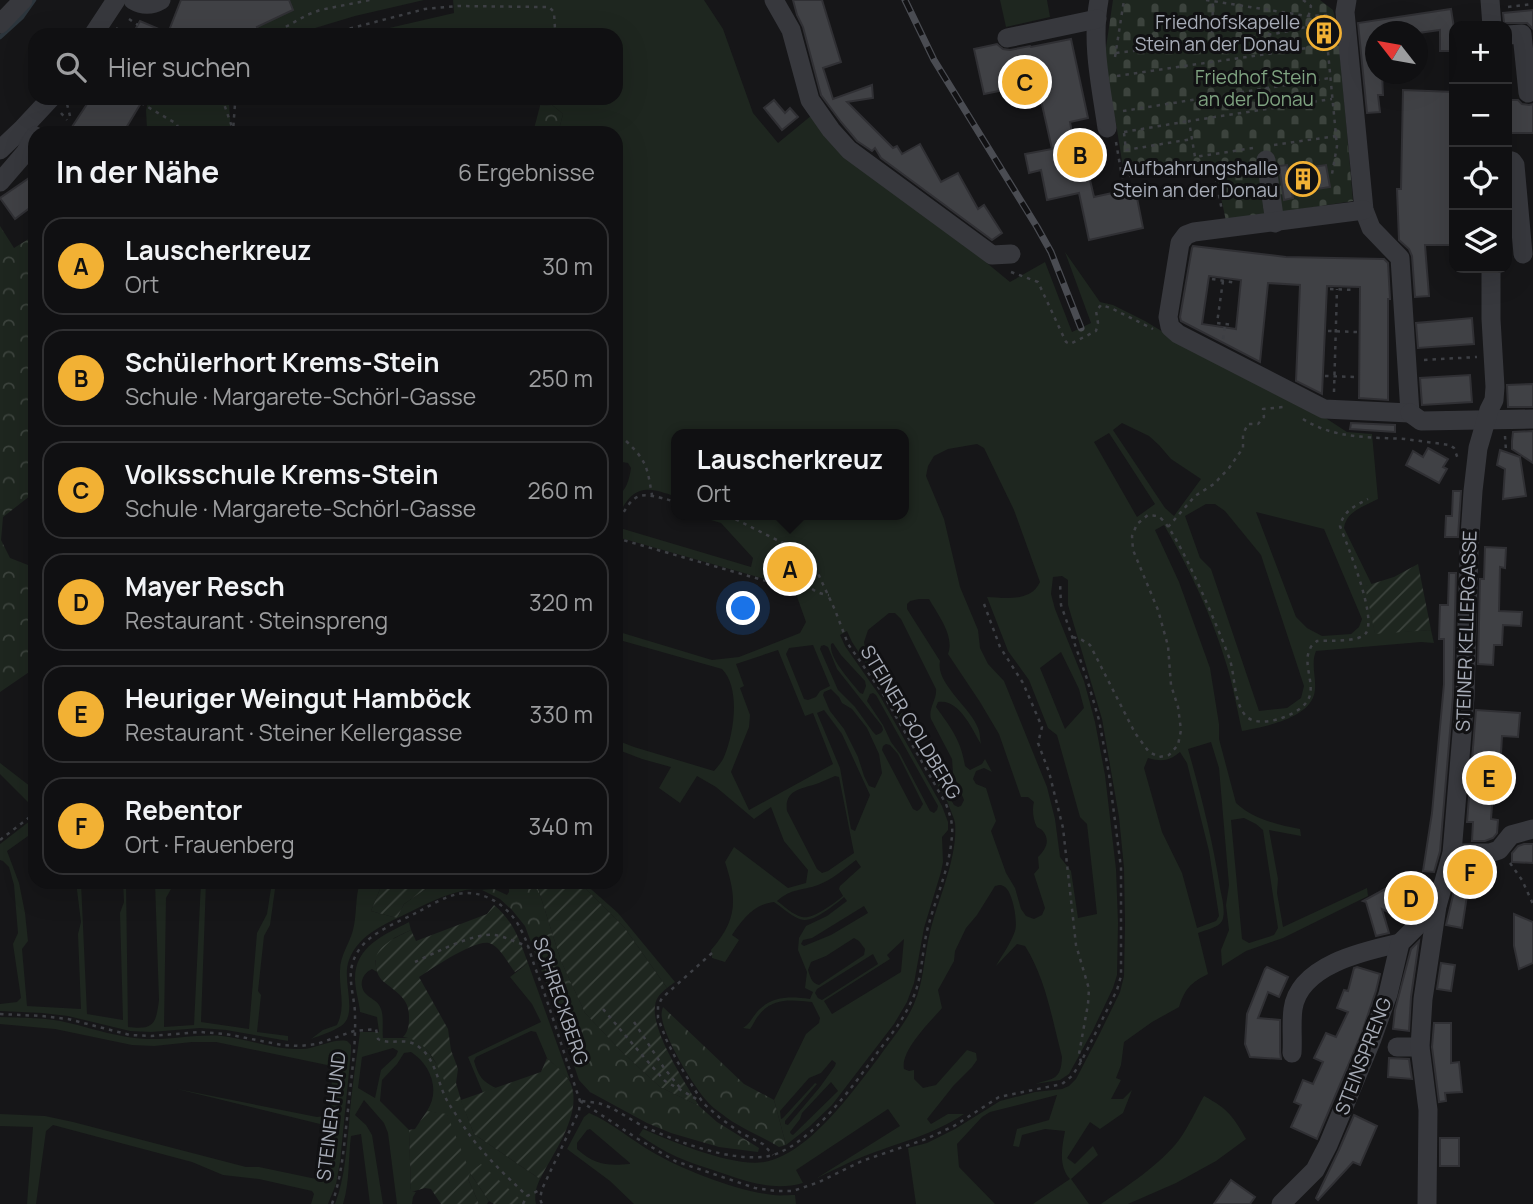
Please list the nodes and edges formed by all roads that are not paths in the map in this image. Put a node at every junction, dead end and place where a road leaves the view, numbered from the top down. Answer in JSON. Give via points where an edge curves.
{"nodes":[{"id":1,"x":23,"y":0,"type":"edge"},
{"id":2,"x":116,"y":0,"type":"edge"},
{"id":3,"x":161,"y":0,"type":"edge"},
{"id":4,"x":774,"y":0,"type":"edge"},
{"id":5,"x":1341,"y":8,"type":"edge"},
{"id":6,"x":131,"y":9,"type":"edge"},
{"id":7,"x":1098,"y":10,"type":"edge"},
{"id":8,"x":0,"y":24,"type":"edge"},
{"id":9,"x":98,"y":28,"type":"edge"},
{"id":10,"x":1520,"y":34,"type":"edge"},
{"id":11,"x":1007,"y":38,"type":"dead end"},
{"id":12,"x":1528,"y":93,"type":"dead end"},
{"id":13,"x":46,"y":105,"type":"edge"},
{"id":14,"x":47,"y":105,"type":"edge"},
{"id":15,"x":39,"y":126,"type":"edge"},
{"id":16,"x":1119,"y":126,"type":"road end"},
{"id":17,"x":28,"y":147,"type":"edge"},
{"id":18,"x":0,"y":150,"type":"edge"},
{"id":19,"x":1266,"y":151,"type":"road end"},
{"id":20,"x":1512,"y":162,"type":"edge"},
{"id":21,"x":0,"y":182,"type":"edge"},
{"id":22,"x":1364,"y":211,"type":"junction"},
{"id":23,"x":1275,"y":223,"type":"junction"},
{"id":24,"x":1523,"y":254,"type":"dead end"},
{"id":25,"x":1001,"y":255,"type":"road end"},
{"id":26,"x":1491,"y":273,"type":"edge"},
{"id":27,"x":1410,"y":413,"type":"junction"},
{"id":28,"x":1533,"y":419,"type":"edge"},
{"id":29,"x":1486,"y":420,"type":"junction"},
{"id":30,"x":1533,"y":829,"type":"edge"},
{"id":31,"x":1452,"y":853,"type":"junction"},
{"id":32,"x":1437,"y":906,"type":"junction"},
{"id":33,"x":1399,"y":943,"type":"junction"},
{"id":34,"x":1398,"y":1046,"type":"dead end"},
{"id":35,"x":1420,"y":1047,"type":"junction"},
{"id":36,"x":1292,"y":1053,"type":"dead end"},
{"id":37,"x":1280,"y":1204,"type":"edge"},
{"id":38,"x":1427,"y":1204,"type":"edge"}],
"edges":[{"from":1,"to":8,"type":"street"},
{"from":2,"to":9,"type":"street"},
{"from":3,"to":6,"type":"street"},
{"from":4,"to":25,"type":"street","via":[[791,30],[810,100],[831,130],[849,150]]},
{"from":5,"to":22,"type":"street","via":[[1345,12]]},
{"from":7,"to":11,"type":"street"},
{"from":7,"to":16,"type":"street","via":[[1096,53]]},
{"from":10,"to":12,"type":"street"},
{"from":13,"to":18,"type":"street"},
{"from":14,"to":15,"type":"street"},
{"from":17,"to":21,"type":"street"},
{"from":19,"to":23,"type":"street"},
{"from":20,"to":24,"type":"street"},
{"from":22,"to":23,"type":"street"},
{"from":22,"to":27,"type":"street","via":[[1371,228],[1400,258]]},
{"from":23,"to":27,"type":"street","via":[[1186,236],[1180,243],[1170,327],[1324,409]]},
{"from":26,"to":29,"type":"street","name":"STEINER KELLERGASSE","via":[[1495,387]]},
{"from":27,"to":29,"type":"street","via":[[1421,421]]},
{"from":28,"to":29,"type":"street"},
{"from":29,"to":31,"type":"street","name":"STEINER KELLERGASSE","via":[[1473,491],[1465,697]]},
{"from":30,"to":31,"type":"street","via":[[1511,835],[1499,850],[1490,853]]},
{"from":31,"to":32,"type":"street","name":"STEINER KELLERGASSE"},
{"from":32,"to":33,"type":"street"},
{"from":32,"to":35,"type":"street","name":"STEINER KELLERGASSE"},
{"from":33,"to":36,"type":"street","via":[[1367,951],[1312,975],[1299,989],[1293,1008]]},
{"from":33,"to":37,"type":"street","name":"STEINSPRENG","via":[[1388,994],[1328,1145],[1315,1170]]},
{"from":34,"to":35,"type":"street"},
{"from":35,"to":38,"type":"street","name":"STEINER KELLERGASSE","via":[[1428,1110]]}]}
